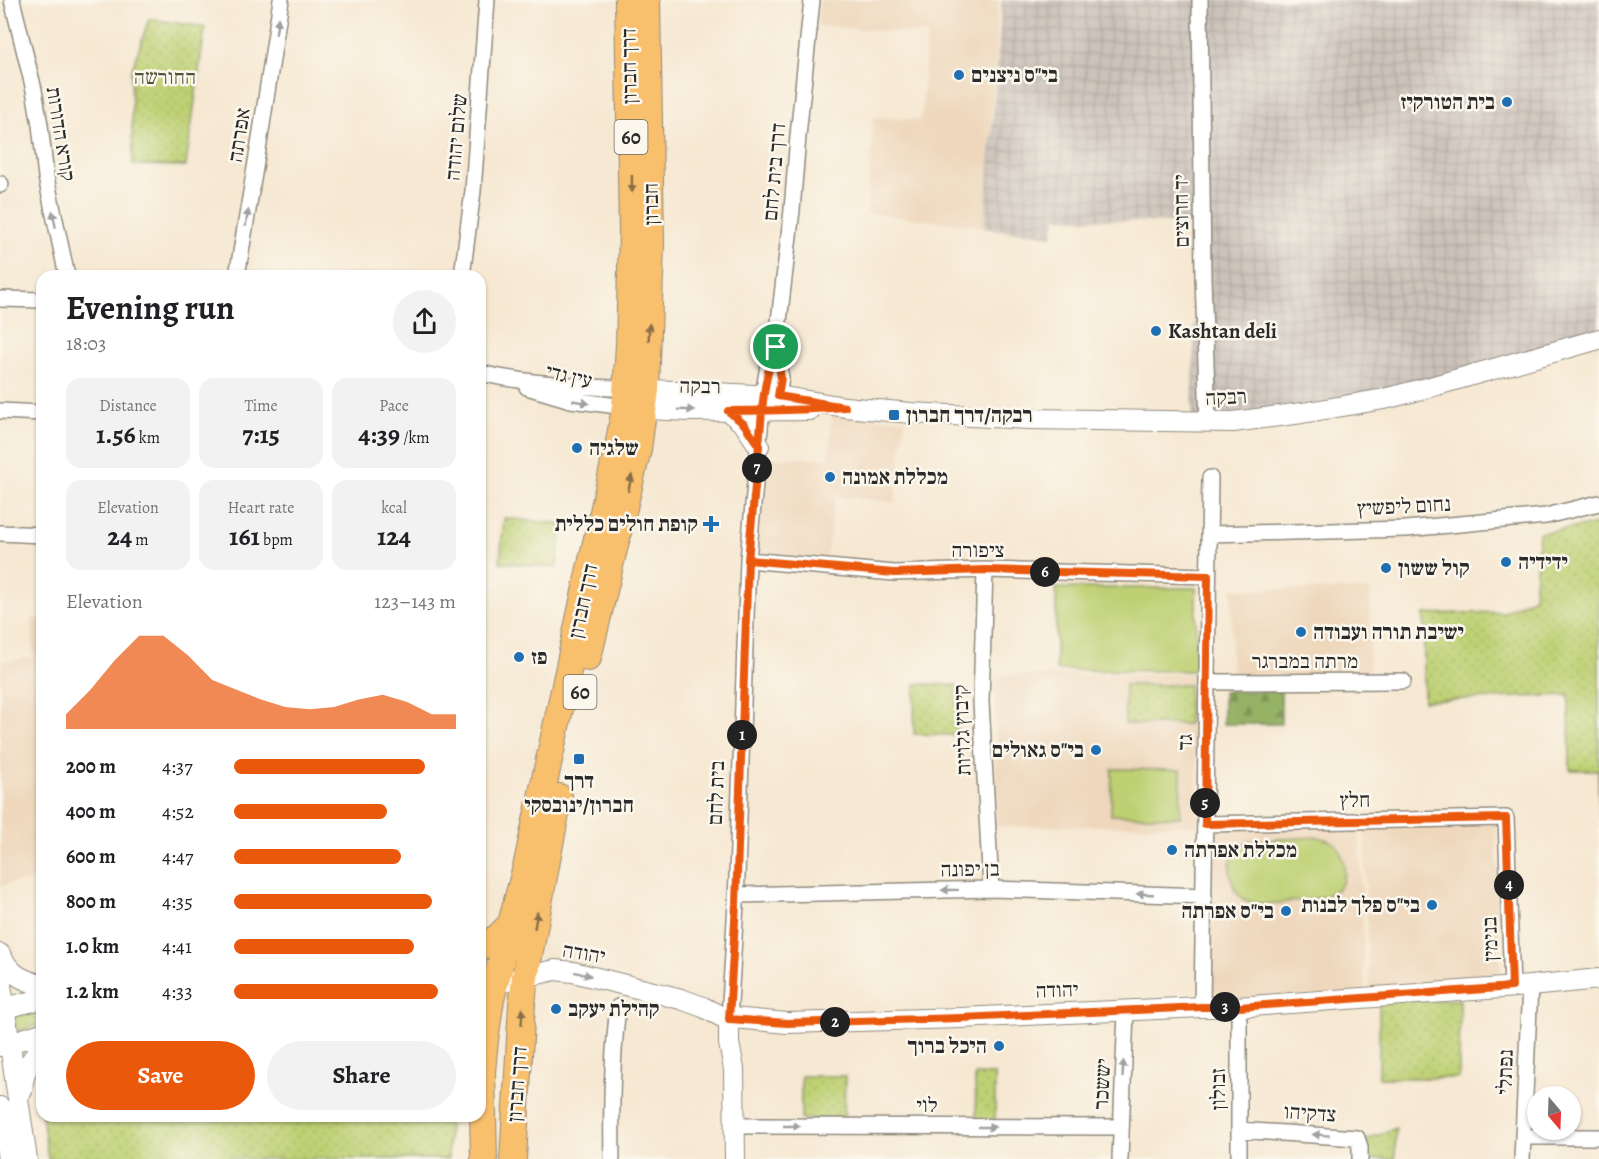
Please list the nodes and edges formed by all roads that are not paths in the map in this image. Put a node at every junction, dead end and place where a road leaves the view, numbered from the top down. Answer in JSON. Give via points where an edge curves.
{"nodes":[{"id":1,"x":12,"y":0,"type":"edge"},
{"id":2,"x":281,"y":0,"type":"edge"},
{"id":3,"x":487,"y":0,"type":"edge"},
{"id":4,"x":628,"y":0,"type":"edge"},
{"id":5,"x":647,"y":0,"type":"edge"},
{"id":6,"x":812,"y":0,"type":"edge"},
{"id":7,"x":1200,"y":0,"type":"edge"},
{"id":8,"x":66,"y":270,"type":"edge"},
{"id":9,"x":238,"y":270,"type":"edge"},
{"id":10,"x":463,"y":270,"type":"edge"},
{"id":11,"x":0,"y":299,"type":"edge"},
{"id":12,"x":36,"y":300,"type":"edge"},
{"id":13,"x":1599,"y":339,"type":"edge"},
{"id":14,"x":486,"y":374,"type":"edge"},
{"id":15,"x":636,"y":399,"type":"junction"},
{"id":16,"x":768,"y":401,"type":"junction"},
{"id":17,"x":0,"y":411,"type":"edge"},
{"id":18,"x":728,"y":411,"type":"junction"},
{"id":19,"x":36,"y":413,"type":"edge"},
{"id":20,"x":1208,"y":422,"type":"junction"},
{"id":21,"x":759,"y":446,"type":"junction"},
{"id":22,"x":1210,"y":478,"type":"dead end"},
{"id":23,"x":1599,"y":503,"type":"edge"},
{"id":24,"x":0,"y":533,"type":"edge"},
{"id":25,"x":1209,"y":534,"type":"junction"},
{"id":26,"x":36,"y":535,"type":"edge"},
{"id":27,"x":748,"y":560,"type":"junction"},
{"id":28,"x":985,"y":570,"type":"junction"},
{"id":29,"x":1208,"y":576,"type":"junction"},
{"id":30,"x":1403,"y":681,"type":"dead end"},
{"id":31,"x":1207,"y":682,"type":"junction"},
{"id":32,"x":1506,"y":818,"type":"joint"},
{"id":33,"x":1205,"y":824,"type":"junction"},
{"id":34,"x":991,"y":889,"type":"junction"},
{"id":35,"x":736,"y":895,"type":"junction"},
{"id":36,"x":1204,"y":896,"type":"junction"},
{"id":37,"x":0,"y":954,"type":"edge"},
{"id":38,"x":487,"y":966,"type":"edge"},
{"id":39,"x":525,"y":977,"type":"junction"},
{"id":40,"x":0,"y":978,"type":"edge"},
{"id":41,"x":1599,"y":979,"type":"edge"},
{"id":42,"x":36,"y":984,"type":"edge"},
{"id":43,"x":1521,"y":987,"type":"junction"},
{"id":44,"x":36,"y":1001,"type":"edge"},
{"id":45,"x":618,"y":1006,"type":"dead end"},
{"id":46,"x":1202,"y":1007,"type":"junction"},
{"id":47,"x":3,"y":1009,"type":"edge"},
{"id":48,"x":1126,"y":1012,"type":"junction"},
{"id":49,"x":729,"y":1019,"type":"junction"},
{"id":50,"x":1239,"y":1020,"type":"dead end"},
{"id":51,"x":753,"y":1021,"type":"junction"},
{"id":52,"x":36,"y":1036,"type":"edge"},
{"id":53,"x":5,"y":1044,"type":"edge"},
{"id":54,"x":36,"y":1053,"type":"edge"},
{"id":55,"x":734,"y":1069,"type":"junction"},
{"id":56,"x":0,"y":1107,"type":"edge"},
{"id":57,"x":483,"y":1122,"type":"edge"},
{"id":58,"x":2,"y":1125,"type":"edge"},
{"id":59,"x":734,"y":1126,"type":"junction"},
{"id":60,"x":1121,"y":1127,"type":"junction"},
{"id":61,"x":1239,"y":1130,"type":"junction"},
{"id":62,"x":24,"y":1135,"type":"junction"},
{"id":63,"x":1523,"y":1137,"type":"junction"},
{"id":64,"x":1599,"y":1137,"type":"edge"},
{"id":65,"x":8,"y":1159,"type":"edge"},
{"id":66,"x":27,"y":1159,"type":"edge"},
{"id":67,"x":484,"y":1159,"type":"edge"},
{"id":68,"x":513,"y":1159,"type":"edge"},
{"id":69,"x":612,"y":1159,"type":"edge"},
{"id":70,"x":735,"y":1159,"type":"edge"},
{"id":71,"x":1120,"y":1159,"type":"edge"},
{"id":72,"x":1239,"y":1159,"type":"edge"},
{"id":73,"x":1360,"y":1159,"type":"edge"},
{"id":74,"x":1522,"y":1159,"type":"edge"}],
"edges":[{"from":8,"to":1,"type":"street","name":"קורא הדורות","one_way":true,"via":[[46,177],[34,90]]},
{"from":9,"to":2,"type":"street","name":"אפרתה","one_way":true},
{"from":3,"to":10,"type":"street","name":"שלום יהודה","via":[[473,191]]},
{"from":4,"to":15,"type":"highway","name":"דרך חברון","number":"60","one_way":true},
{"from":15,"to":5,"type":"highway","name":"חברון","number":"60","one_way":true,"via":[[651,244]]},
{"from":6,"to":16,"type":"street","name":"דרך בית לחם","via":[[776,347],[781,378]]},
{"from":7,"to":20,"type":"street","name":"יד חרוצים"},
{"from":11,"to":12,"type":"street"},
{"from":13,"to":20,"type":"street","name":"רבקה","via":[[1384,399],[1302,413]]},
{"from":14,"to":15,"type":"street","name":"עין גדי"},
{"from":15,"to":16,"type":"street","name":"רבקה"},
{"from":15,"to":18,"type":"street","name":"רבקה","one_way":true},
{"from":15,"to":38,"type":"highway","name":"דרך חברון","number":"60","via":[[619,442],[527,863],[510,925]]},
{"from":39,"to":15,"type":"highway","name":"דרך חברון","number":"60","one_way":true,"via":[[574,723],[638,449]]},
{"from":16,"to":18,"type":"street","name":"רבקה"},
{"from":16,"to":20,"type":"street","name":"רבקה","via":[[1029,419]]},
{"from":16,"to":21,"type":"street","name":"בית לחם"},
{"from":17,"to":19,"type":"street"},
{"from":18,"to":21,"type":"street","via":[[744,424]]},
{"from":21,"to":27,"type":"street","name":"בית לחם"},
{"from":22,"to":25,"type":"street","name":"גד"},
{"from":23,"to":25,"type":"street","name":"נחום ליפשיץ","via":[[1546,516],[1406,529]]},
{"from":24,"to":26,"type":"street"},
{"from":25,"to":29,"type":"street","name":"גד"},
{"from":27,"to":28,"type":"street","name":"ציפורה","via":[[894,573]]},
{"from":27,"to":35,"type":"street","name":"בית לחם"},
{"from":28,"to":29,"type":"street","name":"ציפורה"},
{"from":28,"to":34,"type":"street","name":"קיבוץ גלויות","via":[[981,702]]},
{"from":29,"to":31,"type":"street","name":"גד"},
{"from":30,"to":31,"type":"street","name":"מרתה במברגר"},
{"from":31,"to":33,"type":"street","name":"גד"},
{"from":32,"to":33,"type":"street","name":"חלץ"},
{"from":32,"to":43,"type":"street","name":"בנימין"},
{"from":33,"to":36,"type":"street","name":"גד"},
{"from":34,"to":35,"type":"street","name":"בן יפונה","one_way":true},
{"from":36,"to":34,"type":"street","name":"בן יפונה","one_way":true},
{"from":35,"to":49,"type":"street","name":"בית לחם"},
{"from":36,"to":46,"type":"street","name":"גד"},
{"from":37,"to":42,"type":"street","via":[[16,975]]},
{"from":38,"to":39,"type":"street","name":"יהודה"},
{"from":39,"to":49,"type":"street","name":"יהודה","one_way":true,"via":[[555,970],[573,972],[681,999]]},
{"from":68,"to":39,"type":"highway","name":"דרך חברון","number":"60","one_way":true},
{"from":40,"to":47,"type":"street"},
{"from":41,"to":43,"type":"street","name":"יהודה"},
{"from":43,"to":46,"type":"street","name":"יהודה"},
{"from":43,"to":63,"type":"street","name":"נפתלי"},
{"from":44,"to":47,"type":"street"},
{"from":45,"to":69,"type":"street","via":[[611,1097]]},
{"from":46,"to":48,"type":"street","name":"יהודה"},
{"from":47,"to":53,"type":"street"},
{"from":48,"to":51,"type":"street","name":"יהודה"},
{"from":60,"to":48,"type":"street","name":"יששכר","one_way":true},
{"from":49,"to":51,"type":"street","name":"יהודה"},
{"from":49,"to":55,"type":"street","name":"בית לחם"},
{"from":50,"to":61,"type":"street","name":"זבולון"},
{"from":51,"to":55,"type":"street","name":"בית לחם","via":[[742,1034]]},
{"from":52,"to":53,"type":"street"},
{"from":53,"to":62,"type":"street"},
{"from":54,"to":62,"type":"street","via":[[29,1062],[22,1088]]},
{"from":55,"to":59,"type":"street","name":"בית לחם"},
{"from":56,"to":58,"type":"street"},
{"from":57,"to":67,"type":"highway","name":"דרך חברון","number":"60"},
{"from":58,"to":65,"type":"street"},
{"from":59,"to":60,"type":"street","name":"לוי","one_way":true},
{"from":59,"to":70,"type":"street","name":"בית לחם"},
{"from":60,"to":71,"type":"street","name":"יששכר"},
{"from":61,"to":72,"type":"street","name":"זבולון"},
{"from":73,"to":61,"type":"street","name":"צדקיהו","one_way":true,"via":[[1357,1138]]},
{"from":62,"to":66,"type":"street"},
{"from":63,"to":64,"type":"street"},
{"from":63,"to":74,"type":"street","name":"נפתלי"}]}
